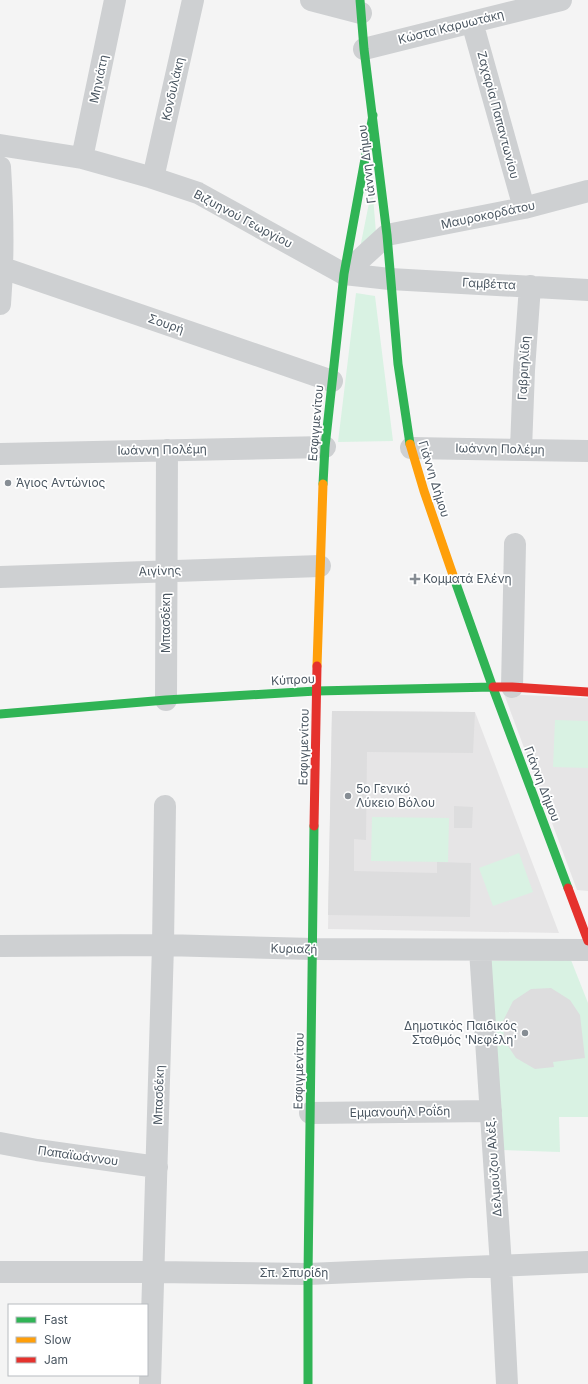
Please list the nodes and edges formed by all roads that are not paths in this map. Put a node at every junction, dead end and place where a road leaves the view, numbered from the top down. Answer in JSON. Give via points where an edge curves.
{"nodes":[{"id":1,"x":115,"y":0,"type":"edge"},
{"id":2,"x":193,"y":0,"type":"edge"},
{"id":3,"x":311,"y":0,"type":"edge"},
{"id":4,"x":561,"y":0,"type":"edge"},
{"id":5,"x":361,"y":6,"type":"edge"},
{"id":6,"x":472,"y":22,"type":"junction"},
{"id":7,"x":364,"y":49,"type":"junction"},
{"id":8,"x":373,"y":115,"type":"junction"},
{"id":9,"x":0,"y":145,"type":"edge"},
{"id":10,"x":82,"y":158,"type":"junction"},
{"id":11,"x":0,"y":167,"type":"edge"},
{"id":12,"x":153,"y":178,"type":"junction"},
{"id":13,"x":588,"y":191,"type":"edge"},
{"id":14,"x":524,"y":208,"type":"junction"},
{"id":15,"x":387,"y":235,"type":"junction"},
{"id":16,"x":2,"y":267,"type":"edge"},
{"id":17,"x":344,"y":274,"type":"junction"},
{"id":18,"x":390,"y":279,"type":"junction"},
{"id":19,"x":530,"y":286,"type":"junction"},
{"id":20,"x":588,"y":290,"type":"edge"},
{"id":21,"x":0,"y":304,"type":"edge"},
{"id":22,"x":332,"y":381,"type":"junction"},
{"id":23,"x":325,"y":448,"type":"junction"},
{"id":24,"x":411,"y":448,"type":"junction"},
{"id":25,"x":167,"y":450,"type":"junction"},
{"id":26,"x":521,"y":450,"type":"junction"},
{"id":27,"x":588,"y":451,"type":"edge"},
{"id":28,"x":0,"y":454,"type":"edge"},
{"id":29,"x":515,"y":544,"type":"dead end"},
{"id":30,"x":320,"y":566,"type":"junction"},
{"id":31,"x":167,"y":571,"type":"junction"},
{"id":32,"x":0,"y":577,"type":"edge"},
{"id":33,"x":502,"y":688,"type":"junction"},
{"id":34,"x":316,"y":691,"type":"junction"},
{"id":35,"x":588,"y":692,"type":"edge"},
{"id":36,"x":166,"y":700,"type":"junction"},
{"id":37,"x":0,"y":714,"type":"edge"},
{"id":38,"x":165,"y":806,"type":"dead end"},
{"id":39,"x":588,"y":940,"type":"edge"},
{"id":40,"x":0,"y":946,"type":"edge"},
{"id":41,"x":163,"y":946,"type":"junction"},
{"id":42,"x":313,"y":950,"type":"junction"},
{"id":43,"x":480,"y":950,"type":"junction"},
{"id":44,"x":588,"y":950,"type":"edge"},
{"id":45,"x":491,"y":1111,"type":"junction"},
{"id":46,"x":310,"y":1113,"type":"junction"},
{"id":47,"x":0,"y":1144,"type":"edge"},
{"id":48,"x":157,"y":1167,"type":"junction"},
{"id":49,"x":588,"y":1262,"type":"edge"},
{"id":50,"x":501,"y":1266,"type":"junction"},
{"id":51,"x":0,"y":1272,"type":"edge"},
{"id":52,"x":154,"y":1272,"type":"junction"},
{"id":53,"x":308,"y":1274,"type":"junction"},
{"id":54,"x":150,"y":1384,"type":"edge"},
{"id":55,"x":308,"y":1384,"type":"edge"},
{"id":56,"x":507,"y":1384,"type":"edge"}],
"edges":[{"from":1,"to":10,"type":"street","name":"Μηνιάτη"},
{"from":2,"to":12,"type":"street","name":"Κονδυλάκη"},
{"from":3,"to":5,"type":"street"},
{"from":4,"to":6,"type":"street","name":"Κώστα Καρυωτάκη"},
{"from":5,"to":7,"type":"street","name":"Γιάννη Δήμου"},
{"from":6,"to":7,"type":"street","name":"Κώστα Καρυωτάκη"},
{"from":6,"to":14,"type":"street","name":"Ζαχαρία Παπαντωνίου"},
{"from":7,"to":8,"type":"street","name":"Γιάννη Δήμου"},
{"from":8,"to":15,"type":"street","name":"Γιάννη Δήμου"},
{"from":8,"to":17,"type":"street","name":"Εσφιγμενίτου"},
{"from":9,"to":10,"type":"street","name":"Βιζυηνού Γεωργίου"},
{"from":10,"to":12,"type":"street","name":"Βιζυηνού Γεωργίου"},
{"from":11,"to":16,"type":"street"},
{"from":12,"to":17,"type":"street","name":"Βιζυηνού Γεωργίου","via":[[198,193]]},
{"from":13,"to":14,"type":"street","name":"Μαυροκορδάτου"},
{"from":14,"to":15,"type":"street","name":"Μαυροκορδάτου"},
{"from":15,"to":17,"type":"street"},
{"from":15,"to":18,"type":"street","name":"Γιάννη Δήμου"},
{"from":16,"to":21,"type":"street"},
{"from":16,"to":22,"type":"street","name":"Σουρή"},
{"from":17,"to":18,"type":"street","name":"Βιζυηνού Γεωργίου"},
{"from":17,"to":22,"type":"street","name":"Εσφιγμενίτου"},
{"from":18,"to":19,"type":"street","name":"Γαμβέττα"},
{"from":18,"to":24,"type":"street","name":"Γιάννη Δήμου","via":[[398,364]]},
{"from":19,"to":20,"type":"street","name":"Γαμβέττα"},
{"from":19,"to":26,"type":"street","name":"Γαβριηλίδη"},
{"from":22,"to":23,"type":"street","name":"Εσφιγμενίτου"},
{"from":23,"to":25,"type":"street","name":"Ιωάννη Πολέμη"},
{"from":23,"to":30,"type":"street","name":"Εσφιγμενίτου"},
{"from":24,"to":26,"type":"street","name":"Ιωάννη Πολέμη"},
{"from":24,"to":33,"type":"street","name":"Γιάννη Δήμου","via":[[424,491]]},
{"from":25,"to":28,"type":"street","name":"Ιωάννη Πολέμη"},
{"from":25,"to":31,"type":"street","name":"Μπασδέκη"},
{"from":26,"to":27,"type":"street","name":"Ιωάννη Πολέμη"},
{"from":29,"to":33,"type":"street"},
{"from":30,"to":31,"type":"street","name":"Αιγίνης"},
{"from":30,"to":34,"type":"street","name":"Εσφιγμενίτου"},
{"from":31,"to":32,"type":"street","name":"Αιγίνης"},
{"from":31,"to":36,"type":"street","name":"Μπασδέκη"},
{"from":33,"to":34,"type":"street","name":"Κύπρου"},
{"from":33,"to":35,"type":"street","name":"Κύπρου"},
{"from":33,"to":39,"type":"street","name":"Γιάννη Δήμου"},
{"from":34,"to":36,"type":"street","name":"Κύπρου"},
{"from":34,"to":42,"type":"street","name":"Εσφιγμενίτου"},
{"from":36,"to":37,"type":"street","name":"Κύπρου"},
{"from":38,"to":41,"type":"street","name":"Μπασδέκη"},
{"from":40,"to":41,"type":"street","name":"Κυριαζή"},
{"from":41,"to":42,"type":"street","name":"Κυριαζή"},
{"from":41,"to":48,"type":"street","name":"Μπασδέκη"},
{"from":42,"to":43,"type":"street","name":"Κυριαζή"},
{"from":42,"to":46,"type":"street","name":"Εσφιγμενίτου"},
{"from":43,"to":44,"type":"street","name":"Κυριαζή"},
{"from":43,"to":45,"type":"street","name":"Δελμούζου Αλέξ."},
{"from":45,"to":46,"type":"street","name":"Εμμανουήλ Ροΐδη"},
{"from":45,"to":50,"type":"street","name":"Δελμούζου Αλέξ."},
{"from":46,"to":53,"type":"street","name":"Εσφιγμενίτου"},
{"from":47,"to":48,"type":"street","name":"Παπαϊωάννου"},
{"from":48,"to":52,"type":"street","name":"Μπασδέκη"},
{"from":49,"to":50,"type":"street","name":"Σπ. Σπυρίδη"},
{"from":50,"to":53,"type":"street","name":"Σπ. Σπυρίδη"},
{"from":50,"to":56,"type":"street","name":"Δελμούζου Αλέξ."},
{"from":51,"to":52,"type":"street","name":"Σπ. Σπυρίδη"},
{"from":52,"to":53,"type":"street","name":"Σπ. Σπυρίδη"},
{"from":52,"to":54,"type":"street","name":"Μπασδέκη"},
{"from":53,"to":55,"type":"street","name":"Εσφιγμενίτου"}]}
